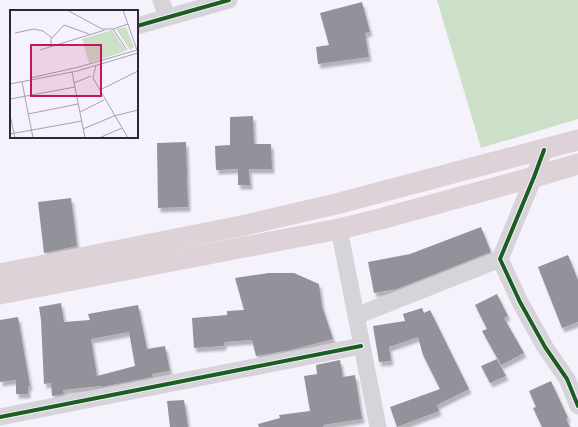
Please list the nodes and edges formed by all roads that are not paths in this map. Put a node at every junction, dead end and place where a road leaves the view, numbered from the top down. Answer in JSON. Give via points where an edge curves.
{"nodes":[{"id":1,"x":161,"y":0,"type":"edge"},
{"id":2,"x":229,"y":0,"type":"edge"},
{"id":3,"x":167,"y":17,"type":"junction"},
{"id":4,"x":138,"y":26,"type":"edge"},
{"id":5,"x":578,"y":140,"type":"edge"},
{"id":6,"x":544,"y":150,"type":"junction"},
{"id":7,"x":578,"y":164,"type":"edge"},
{"id":8,"x":534,"y":177,"type":"junction"},
{"id":9,"x":339,"y":228,"type":"junction"},
{"id":10,"x":500,"y":259,"type":"junction"},
{"id":11,"x":0,"y":274,"type":"edge"},
{"id":12,"x":0,"y":294,"type":"edge"},
{"id":13,"x":356,"y":316,"type":"junction"},
{"id":14,"x":361,"y":346,"type":"junction"},
{"id":15,"x":572,"y":375,"type":"edge"},
{"id":16,"x":578,"y":406,"type":"edge"},
{"id":17,"x":0,"y":417,"type":"edge"},
{"id":18,"x":378,"y":427,"type":"edge"}],
"edges":[{"from":1,"to":3,"type":"street"},
{"from":2,"to":3,"type":"street"},
{"from":3,"to":4,"type":"street"},
{"from":5,"to":6,"type":"main road"},
{"from":6,"to":8,"type":"street"},
{"from":6,"to":11,"type":"main road","via":[[241,226]]},
{"from":7,"to":8,"type":"main road"},
{"from":8,"to":9,"type":"main road"},
{"from":8,"to":10,"type":"street"},
{"from":9,"to":12,"type":"main road"},
{"from":9,"to":13,"type":"street"},
{"from":10,"to":13,"type":"street"},
{"from":10,"to":15,"type":"street","via":[[545,347]]},
{"from":13,"to":14,"type":"street"},
{"from":14,"to":17,"type":"street"},
{"from":14,"to":18,"type":"street"},
{"from":15,"to":16,"type":"street"}]}
